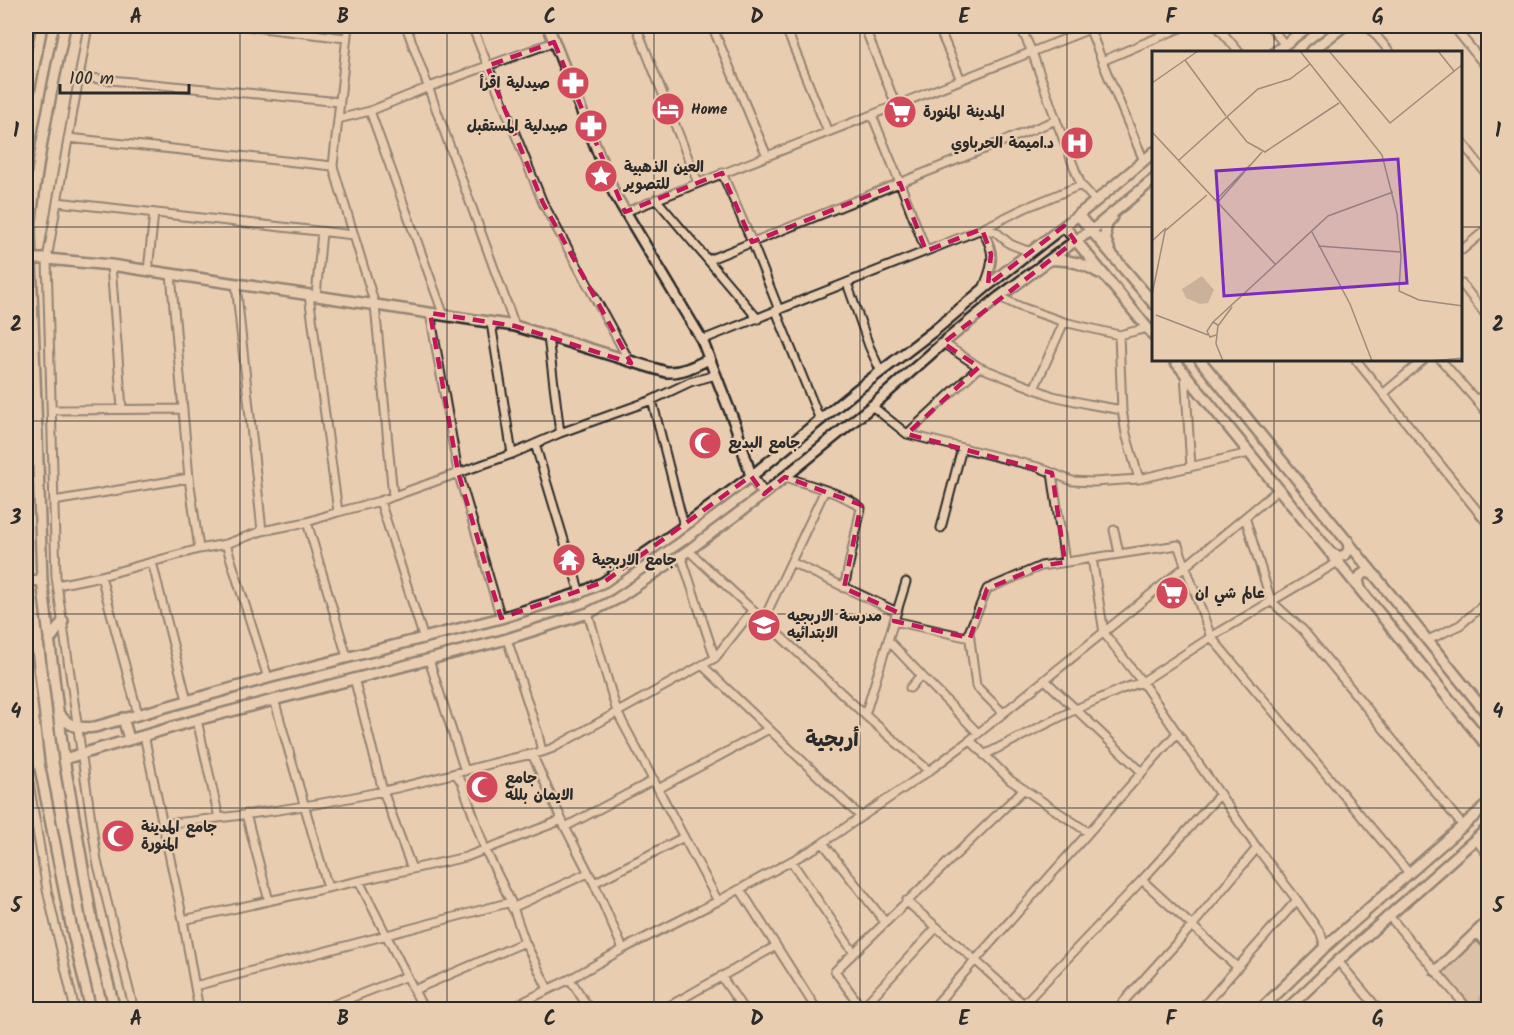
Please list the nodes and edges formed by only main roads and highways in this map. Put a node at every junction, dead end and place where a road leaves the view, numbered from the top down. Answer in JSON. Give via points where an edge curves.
{"nodes":[{"id":1,"x":42,"y":26,"type":"edge"},
{"id":2,"x":65,"y":26,"type":"edge"},
{"id":3,"x":548,"y":26,"type":"edge"},
{"id":4,"x":1309,"y":26,"type":"edge"},
{"id":5,"x":1344,"y":26,"type":"edge"},
{"id":6,"x":1276,"y":51,"type":"edge"},
{"id":7,"x":1311,"y":51,"type":"edge"},
{"id":8,"x":26,"y":108,"type":"edge"},
{"id":9,"x":1152,"y":154,"type":"edge"},
{"id":10,"x":1152,"y":181,"type":"edge"},
{"id":11,"x":1122,"y":205,"type":"junction"},
{"id":12,"x":1078,"y":214,"type":"junction"},
{"id":13,"x":1064,"y":226,"type":"junction"},
{"id":14,"x":1091,"y":231,"type":"junction"},
{"id":15,"x":1075,"y":240,"type":"junction"},
{"id":16,"x":1114,"y":258,"type":"junction"},
{"id":17,"x":30,"y":259,"type":"junction"},
{"id":18,"x":1047,"y":260,"type":"junction"},
{"id":19,"x":1106,"y":277,"type":"junction"},
{"id":20,"x":1144,"y":293,"type":"junction"},
{"id":21,"x":1152,"y":302,"type":"edge"},
{"id":22,"x":1129,"y":305,"type":"junction"},
{"id":23,"x":1151,"y":332,"type":"edge"},
{"id":24,"x":709,"y":359,"type":"junction"},
{"id":25,"x":1176,"y":362,"type":"edge"},
{"id":26,"x":1202,"y":362,"type":"edge"},
{"id":27,"x":751,"y":476,"type":"junction"},
{"id":28,"x":764,"y":494,"type":"junction"},
{"id":29,"x":1348,"y":541,"type":"junction"},
{"id":30,"x":1331,"y":553,"type":"junction"},
{"id":31,"x":1375,"y":575,"type":"junction"},
{"id":32,"x":42,"y":580,"type":"junction"},
{"id":33,"x":26,"y":581,"type":"edge"},
{"id":34,"x":1360,"y":589,"type":"junction"},
{"id":35,"x":63,"y":621,"type":"road end"},
{"id":36,"x":49,"y":641,"type":"junction"},
{"id":37,"x":26,"y":654,"type":"edge"},
{"id":38,"x":58,"y":713,"type":"junction"},
{"id":39,"x":1488,"y":715,"type":"edge"},
{"id":40,"x":123,"y":718,"type":"junction"},
{"id":41,"x":129,"y":739,"type":"junction"},
{"id":42,"x":1488,"y":747,"type":"edge"},
{"id":43,"x":64,"y":759,"type":"junction"},
{"id":44,"x":1488,"y":804,"type":"edge"},
{"id":45,"x":1488,"y":828,"type":"edge"},
{"id":46,"x":1488,"y":921,"type":"edge"},
{"id":47,"x":1477,"y":932,"type":"junction"},
{"id":48,"x":1488,"y":944,"type":"edge"},
{"id":49,"x":1436,"y":971,"type":"road end"},
{"id":50,"x":91,"y":1010,"type":"edge"},
{"id":51,"x":115,"y":1010,"type":"edge"},
{"id":52,"x":1260,"y":1010,"type":"edge"},
{"id":53,"x":1286,"y":1010,"type":"edge"}],
"edges":[{"from":1,"to":8,"type":"main road"},
{"from":2,"to":17,"type":"main road","via":[[35,183]]},
{"from":3,"to":24,"type":"main road","via":[[614,193],[702,340]]},
{"from":4,"to":6,"type":"main road"},
{"from":5,"to":7,"type":"main road"},
{"from":9,"to":12,"type":"main road"},
{"from":10,"to":11,"type":"main road"},
{"from":11,"to":14,"type":"main road"},
{"from":11,"to":16,"type":"main road","via":[[1108,221],[1104,235]]},
{"from":12,"to":13,"type":"main road"},
{"from":12,"to":14,"type":"main road"},
{"from":13,"to":15,"type":"main road"},
{"from":13,"to":27,"type":"main road"},
{"from":14,"to":15,"type":"main road"},
{"from":14,"to":16,"type":"main road"},
{"from":15,"to":18,"type":"main road"},
{"from":15,"to":19,"type":"main road"},
{"from":16,"to":20,"type":"main road"},
{"from":17,"to":24,"type":"main road","via":[[171,274],[515,326],[666,372],[675,373]]},
{"from":17,"to":32,"type":"main road"},
{"from":18,"to":19,"type":"main road","via":[[1072,261]]},
{"from":18,"to":28,"type":"main road"},
{"from":19,"to":22,"type":"main road"},
{"from":20,"to":21,"type":"main road"},
{"from":20,"to":22,"type":"main road"},
{"from":22,"to":23,"type":"main road"},
{"from":24,"to":27,"type":"main road"},
{"from":25,"to":30,"type":"main road"},
{"from":26,"to":29,"type":"main road"},
{"from":27,"to":28,"type":"main road"},
{"from":27,"to":40,"type":"main road","via":[[604,582],[580,593],[501,618]]},
{"from":28,"to":41,"type":"main road","via":[[685,553],[615,600],[588,613],[507,639]]},
{"from":29,"to":30,"type":"main road","via":[[1345,555]]},
{"from":29,"to":31,"type":"main road"},
{"from":30,"to":34,"type":"main road"},
{"from":31,"to":34,"type":"main road","via":[[1361,575]]},
{"from":31,"to":39,"type":"main road"},
{"from":32,"to":33,"type":"main road"},
{"from":32,"to":36,"type":"main road"},
{"from":34,"to":42,"type":"main road"},
{"from":35,"to":36,"type":"main road"},
{"from":36,"to":38,"type":"main road"},
{"from":37,"to":50,"type":"main road","via":[[39,763]]},
{"from":38,"to":40,"type":"main road","via":[[78,727],[95,727]]},
{"from":38,"to":43,"type":"main road"},
{"from":40,"to":41,"type":"main road"},
{"from":41,"to":43,"type":"main road"},
{"from":43,"to":51,"type":"main road","via":[[92,920]]},
{"from":44,"to":52,"type":"main road","via":[[1325,947]]},
{"from":45,"to":53,"type":"main road"},
{"from":46,"to":47,"type":"main road"},
{"from":47,"to":48,"type":"main road"},
{"from":47,"to":49,"type":"main road"}]}
